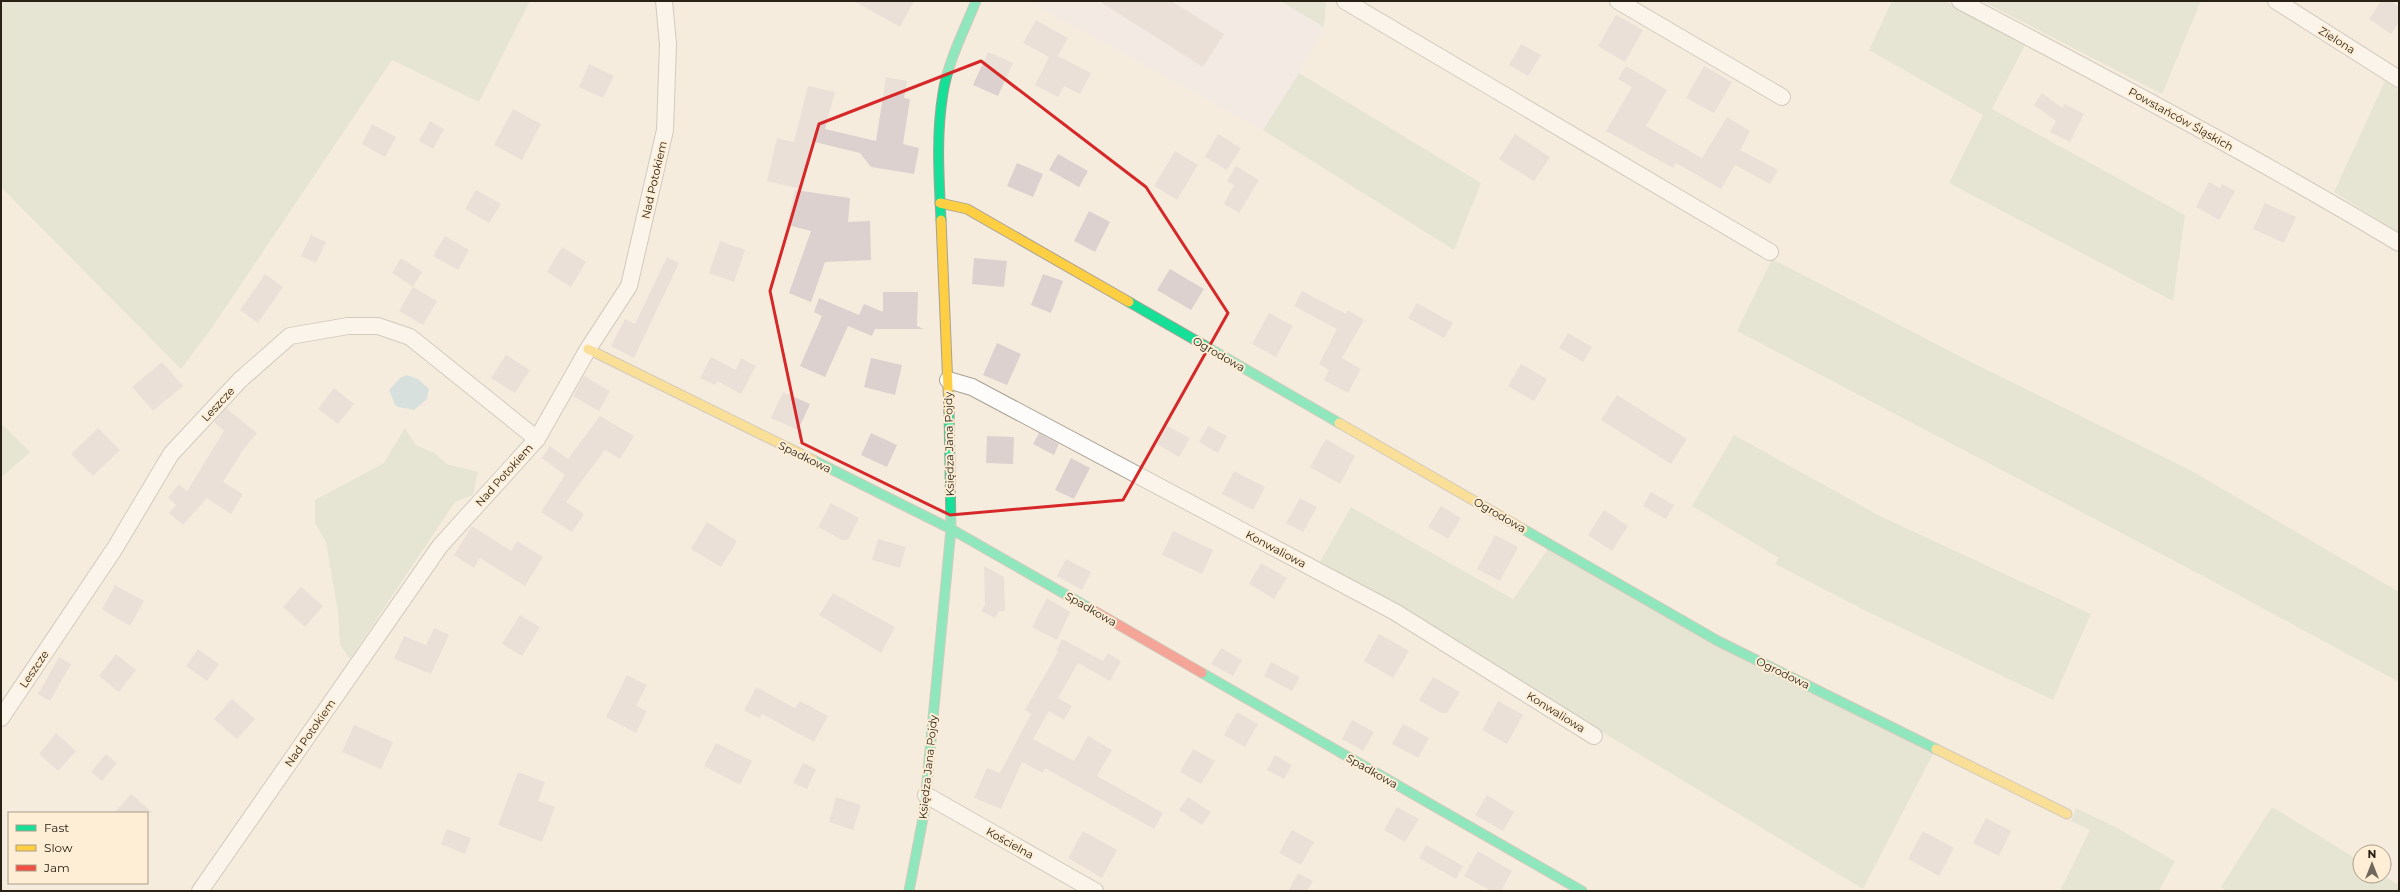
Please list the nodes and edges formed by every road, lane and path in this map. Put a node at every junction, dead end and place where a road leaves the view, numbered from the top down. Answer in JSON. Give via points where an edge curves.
{"nodes":[{"id":1,"x":664,"y":1,"type":"edge"},
{"id":2,"x":976,"y":1,"type":"edge"},
{"id":3,"x":1345,"y":1,"type":"edge"},
{"id":4,"x":1618,"y":1,"type":"edge"},
{"id":5,"x":1960,"y":1,"type":"edge"},
{"id":6,"x":2276,"y":1,"type":"edge"},
{"id":7,"x":2399,"y":79,"type":"edge"},
{"id":8,"x":1782,"y":97,"type":"dead end"},
{"id":9,"x":940,"y":203,"type":"junction"},
{"id":10,"x":2399,"y":243,"type":"edge"},
{"id":11,"x":1770,"y":252,"type":"dead end"},
{"id":12,"x":588,"y":349,"type":"junction"},
{"id":13,"x":948,"y":380,"type":"junction"},
{"id":14,"x":537,"y":439,"type":"junction"},
{"id":15,"x":951,"y":529,"type":"junction"},
{"id":16,"x":1,"y":718,"type":"edge"},
{"id":17,"x":1594,"y":736,"type":"dead end"},
{"id":18,"x":926,"y":796,"type":"junction"},
{"id":19,"x":2068,"y":814,"type":"dead end"},
{"id":20,"x":200,"y":891,"type":"edge"},
{"id":21,"x":909,"y":891,"type":"edge"},
{"id":22,"x":1095,"y":891,"type":"edge"},
{"id":23,"x":1582,"y":891,"type":"edge"}],
"edges":[{"from":1,"to":12,"type":"street","name":"Nad Potokiem","via":[[668,44],[666,130],[629,286]]},
{"from":2,"to":9,"type":"street","name":"Księdza Jana Pojdy","via":[[952,57],[943,92],[938,147]]},
{"from":3,"to":11,"type":"street"},
{"from":4,"to":8,"type":"street"},
{"from":5,"to":10,"type":"street","name":"Powstańców Śląskich","via":[[2155,104]]},
{"from":6,"to":7,"type":"street","name":"Zielona"},
{"from":9,"to":13,"type":"street","name":"Księdza Jana Pojdy"},
{"from":9,"to":19,"type":"street","name":"Ogrodowa","via":[[967,209],[1718,641]]},
{"from":12,"to":14,"type":"street","name":"Nad Potokiem"},
{"from":12,"to":15,"type":"street","name":"Spadkowa"},
{"from":13,"to":15,"type":"street","name":"Księdza Jana Pojdy"},
{"from":13,"to":17,"type":"street","name":"Konwaliowa","via":[[972,387],[1395,612]]},
{"from":14,"to":16,"type":"street","name":"Leszcze","via":[[410,337],[378,326],[356,326],[290,336],[240,380],[171,454],[115,548]]},
{"from":14,"to":20,"type":"street","name":"Nad Potokiem","via":[[440,546]]},
{"from":15,"to":18,"type":"street","name":"Księdza Jana Pojdy"},
{"from":15,"to":23,"type":"street","name":"Spadkowa"},
{"from":18,"to":21,"type":"street","name":"Księdza Jana Pojdy"},
{"from":18,"to":22,"type":"street","name":"Kościelna"}]}
